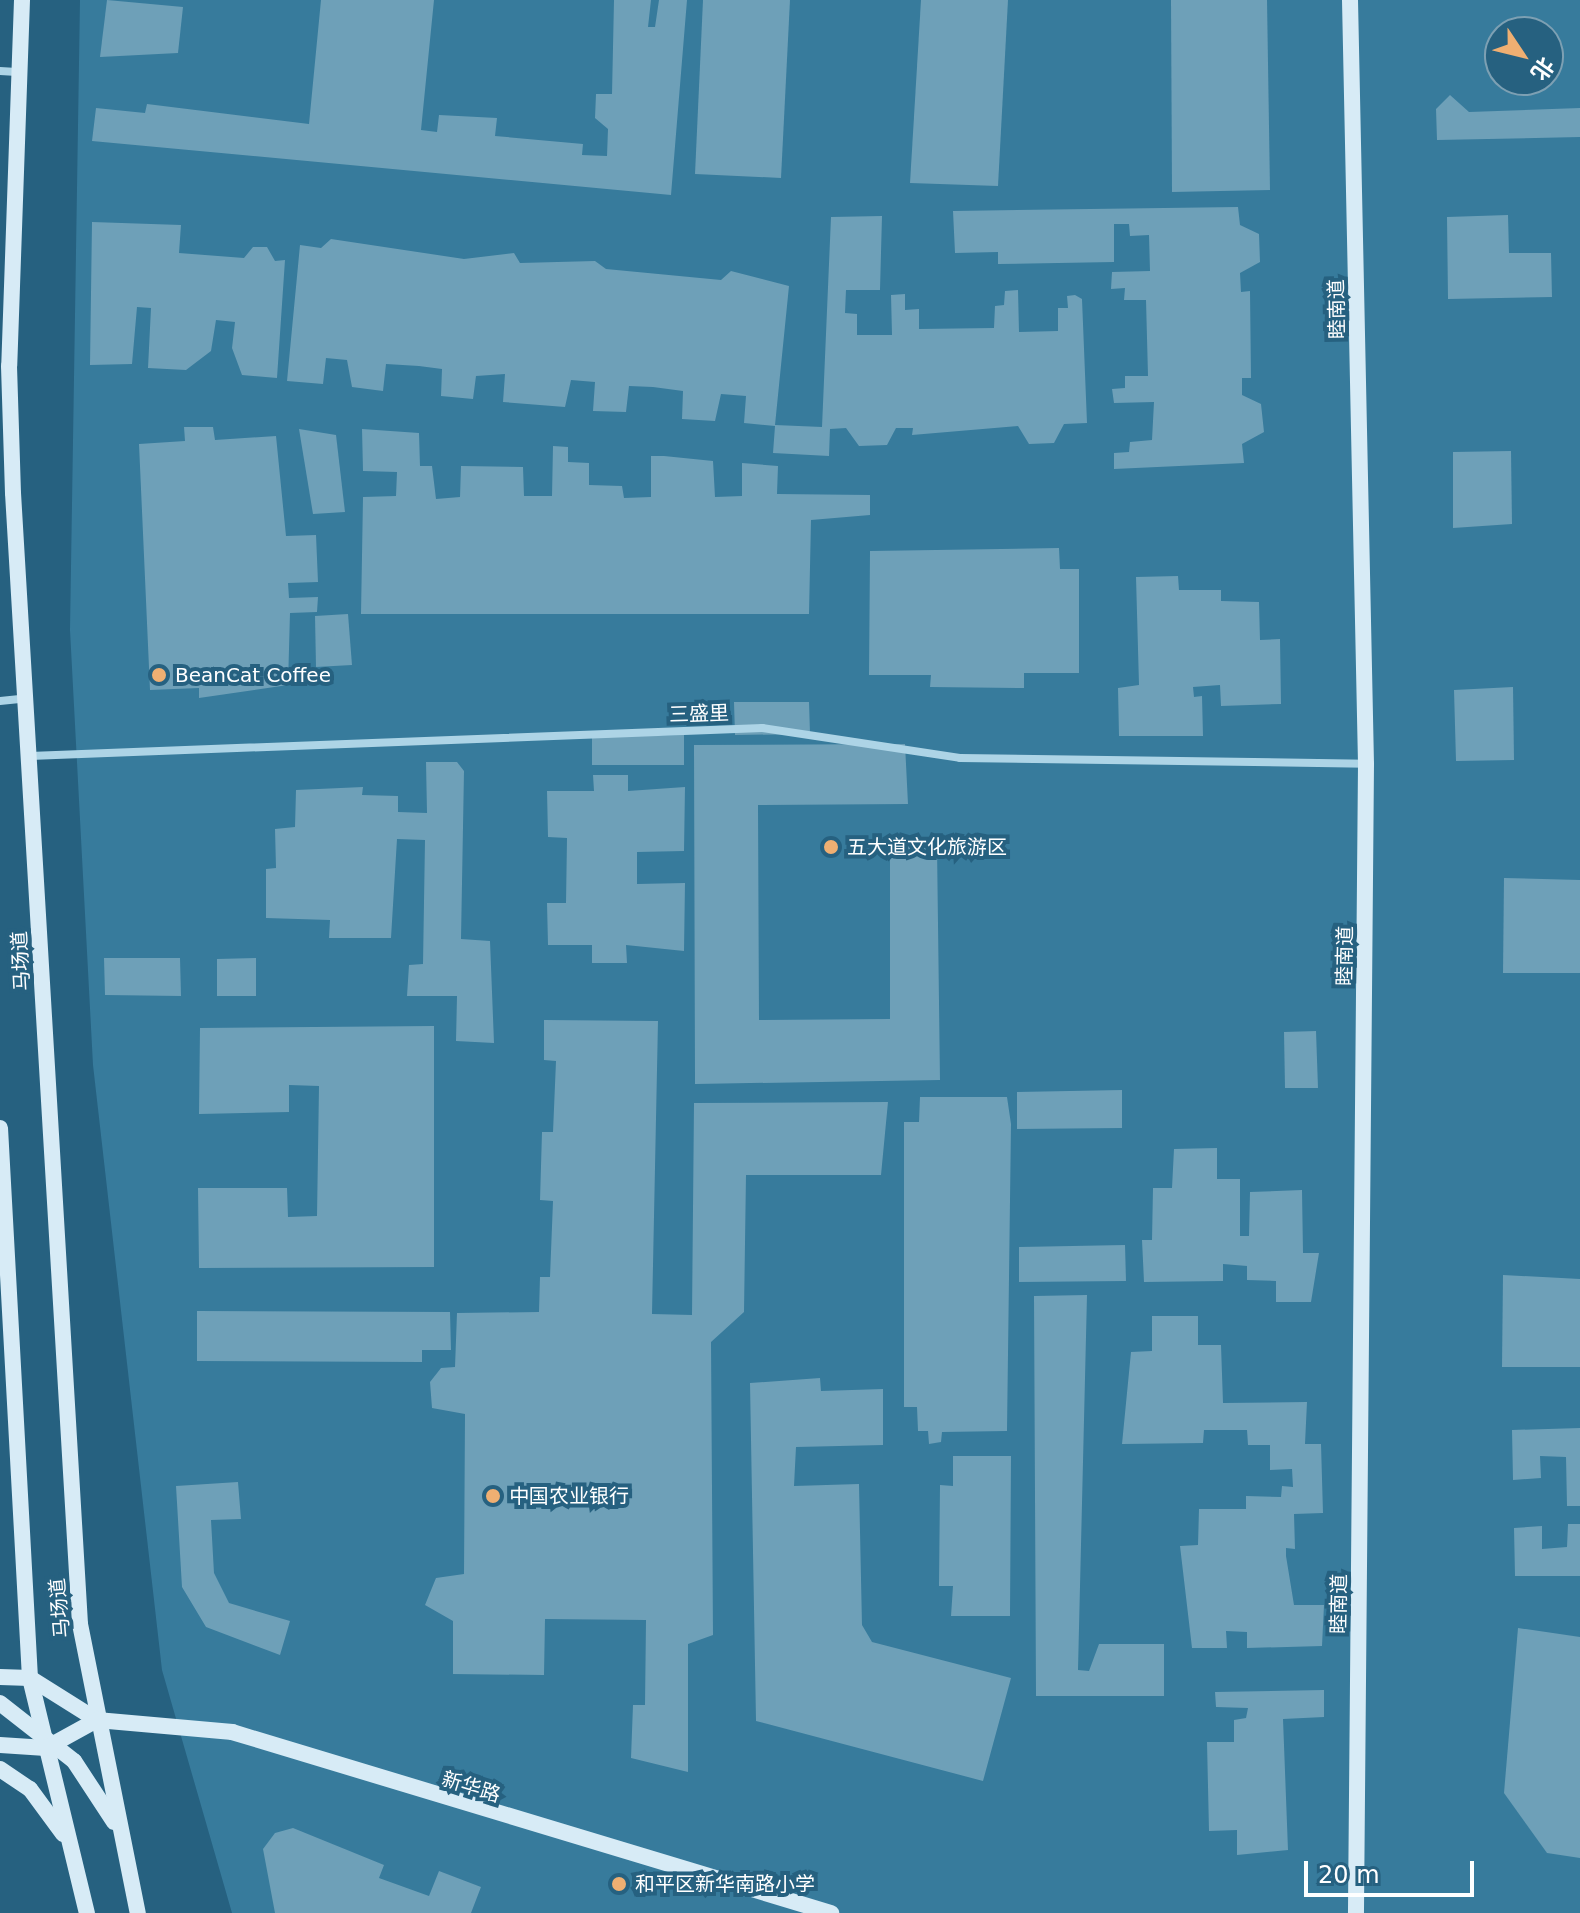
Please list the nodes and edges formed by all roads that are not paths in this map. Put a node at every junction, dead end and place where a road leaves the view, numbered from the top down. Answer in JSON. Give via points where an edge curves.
{"nodes":[{"id":1,"x":22,"y":0,"type":"edge"},
{"id":2,"x":1350,"y":0,"type":"edge"},
{"id":3,"x":8,"y":72,"type":"edge"},
{"id":4,"x":27,"y":698,"type":"junction"},
{"id":5,"x":0,"y":701,"type":"edge"},
{"id":6,"x":30,"y":756,"type":"junction"},
{"id":7,"x":1366,"y":764,"type":"junction"},
{"id":8,"x":0,"y":1128,"type":"edge"},
{"id":9,"x":0,"y":1677,"type":"edge"},
{"id":10,"x":30,"y":1678,"type":"junction"},
{"id":11,"x":0,"y":1703,"type":"edge"},
{"id":12,"x":97,"y":1720,"type":"junction"},
{"id":13,"x":42,"y":1731,"type":"junction"},
{"id":14,"x":0,"y":1745,"type":"edge"},
{"id":15,"x":51,"y":1746,"type":"junction"},
{"id":16,"x":0,"y":1769,"type":"edge"},
{"id":17,"x":124,"y":1841,"type":"junction"},
{"id":18,"x":73,"y":1853,"type":"junction"},
{"id":19,"x":87,"y":1913,"type":"edge"},
{"id":20,"x":138,"y":1913,"type":"edge"},
{"id":21,"x":831,"y":1913,"type":"edge"},
{"id":22,"x":1356,"y":1913,"type":"edge"}],
"edges":[{"from":1,"to":3,"type":"main road","name":"马场道"},
{"from":2,"to":7,"type":"main road","name":"睦南道"},
{"from":3,"to":4,"type":"main road","name":"马场道","via":[[9,366]]},
{"from":4,"to":5,"type":"street"},
{"from":4,"to":6,"type":"main road","name":"马场道"},
{"from":6,"to":7,"type":"street","name":"三盛里","via":[[762,728],[960,758]]},
{"from":6,"to":12,"type":"main road","name":"马场道","via":[[80,1624]]},
{"from":7,"to":22,"type":"main road","name":"睦南道"},
{"from":8,"to":10,"type":"main road","name":"马场道"},
{"from":9,"to":10,"type":"main road"},
{"from":10,"to":12,"type":"main road"},
{"from":10,"to":13,"type":"main road","name":"马场道"},
{"from":11,"to":13,"type":"main road"},
{"from":12,"to":15,"type":"main road"},
{"from":12,"to":17,"type":"main road","name":"马场道"},
{"from":12,"to":21,"type":"main road","name":"新华路","via":[[232,1732]]},
{"from":13,"to":15,"type":"main road","name":"马场道"},
{"from":14,"to":15,"type":"main road"},
{"from":15,"to":17,"type":"main road","via":[[96,1790]]},
{"from":15,"to":18,"type":"main road","name":"马场道"},
{"from":16,"to":18,"type":"main road","via":[[45,1805]]},
{"from":17,"to":20,"type":"main road","name":"马场道"},
{"from":18,"to":19,"type":"main road","name":"马场道"}]}
